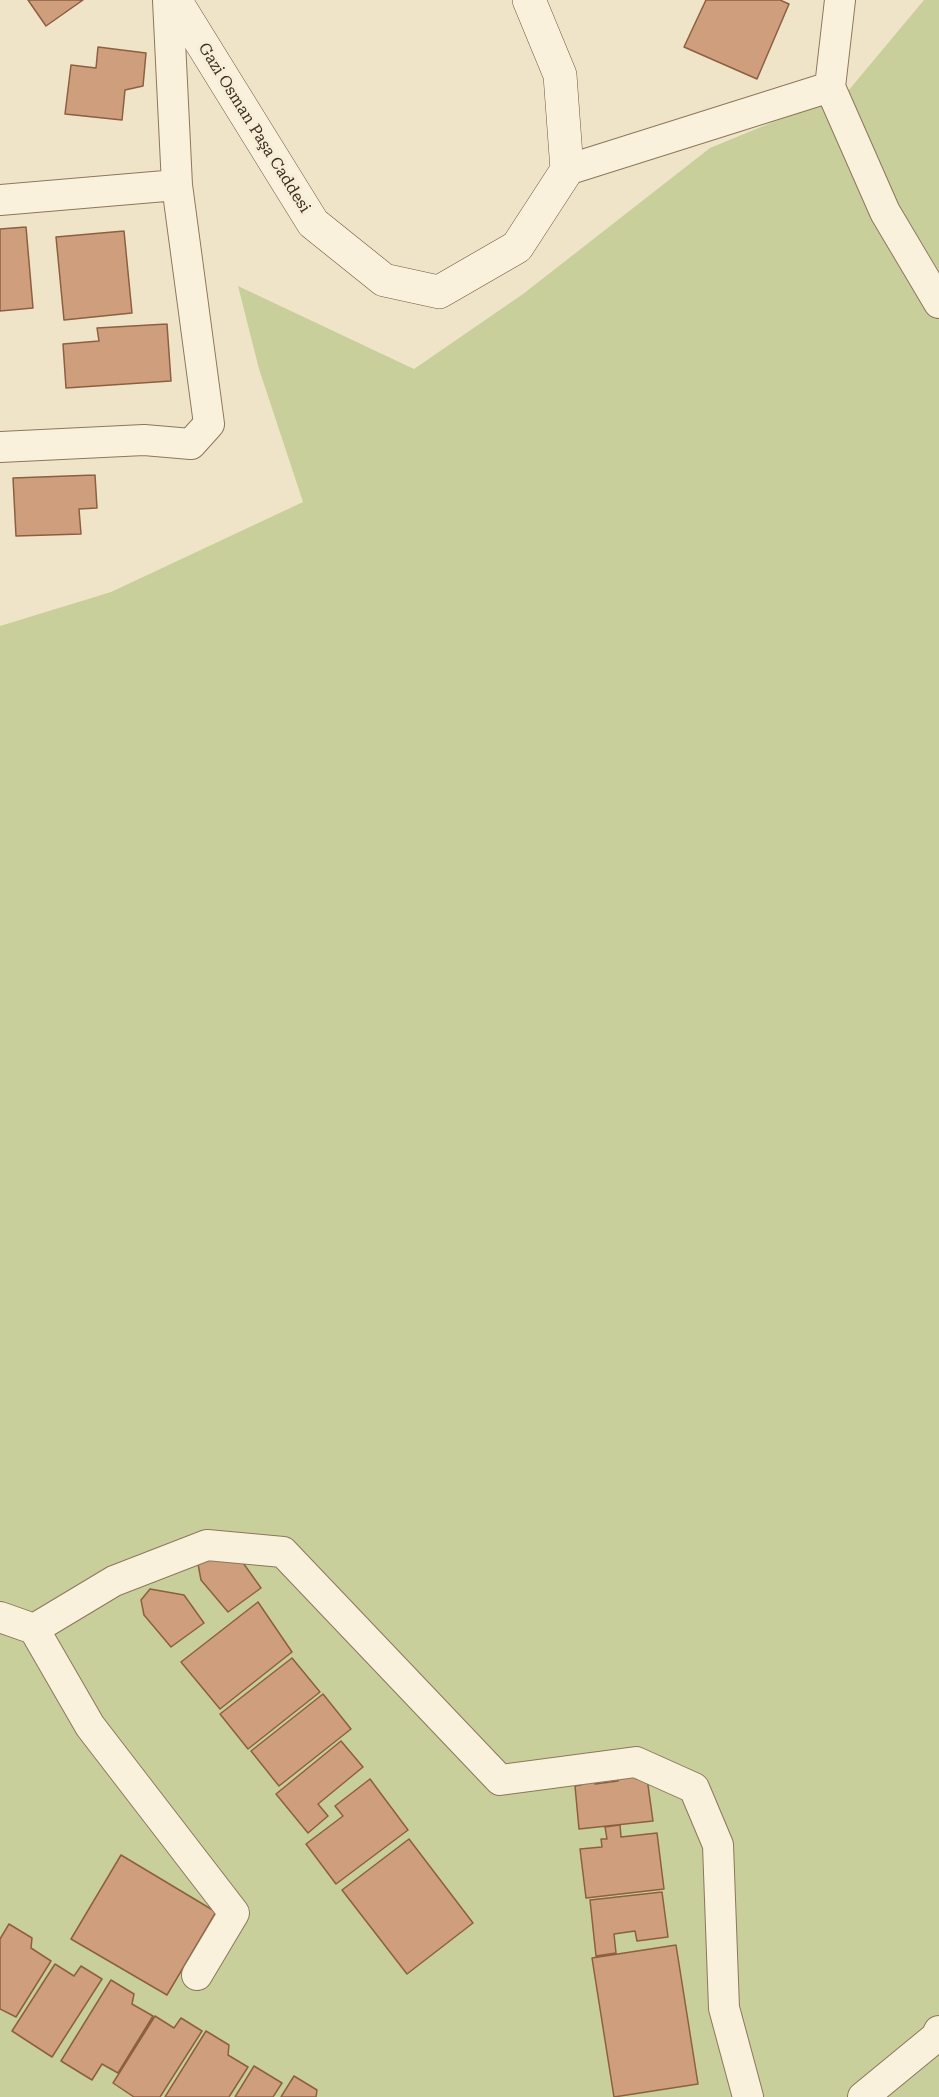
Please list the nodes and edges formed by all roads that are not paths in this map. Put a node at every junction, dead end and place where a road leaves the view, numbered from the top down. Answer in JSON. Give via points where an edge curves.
{"nodes":[{"id":1,"x":168,"y":0,"type":"edge"},
{"id":2,"x":176,"y":0,"type":"edge"},
{"id":3,"x":529,"y":0,"type":"edge"},
{"id":4,"x":840,"y":0,"type":"edge"},
{"id":5,"x":831,"y":87,"type":"junction"},
{"id":6,"x":567,"y":170,"type":"junction"},
{"id":7,"x":177,"y":185,"type":"junction"},
{"id":8,"x":0,"y":200,"type":"edge"},
{"id":9,"x":939,"y":303,"type":"edge"},
{"id":10,"x":0,"y":447,"type":"edge"},
{"id":11,"x":0,"y":1617,"type":"edge"},
{"id":12,"x":34,"y":1629,"type":"junction"},
{"id":13,"x":197,"y":1975,"type":"dead end"},
{"id":14,"x":939,"y":2031,"type":"edge"},
{"id":15,"x":748,"y":2097,"type":"edge"},
{"id":16,"x":863,"y":2097,"type":"edge"}],
"edges":[{"from":1,"to":7,"type":"street"},
{"from":2,"to":6,"type":"street","name":"Gazi Osman Paşa Caddesi","via":[[313,223],[384,280],[439,292],[517,247]]},
{"from":3,"to":6,"type":"street","via":[[560,75]]},
{"from":4,"to":5,"type":"street"},
{"from":5,"to":6,"type":"street"},
{"from":5,"to":9,"type":"street","via":[[885,212]]},
{"from":7,"to":8,"type":"street"},
{"from":7,"to":10,"type":"street","via":[[209,424],[191,444],[144,440]]},
{"from":11,"to":12,"type":"street"},
{"from":12,"to":13,"type":"street","via":[[90,1726],[234,1913]]},
{"from":12,"to":15,"type":"street","via":[[114,1581],[207,1545],[283,1552],[500,1780],[636,1762],[694,1788],[718,1845],[724,2008]]},
{"from":14,"to":16,"type":"street"}]}
